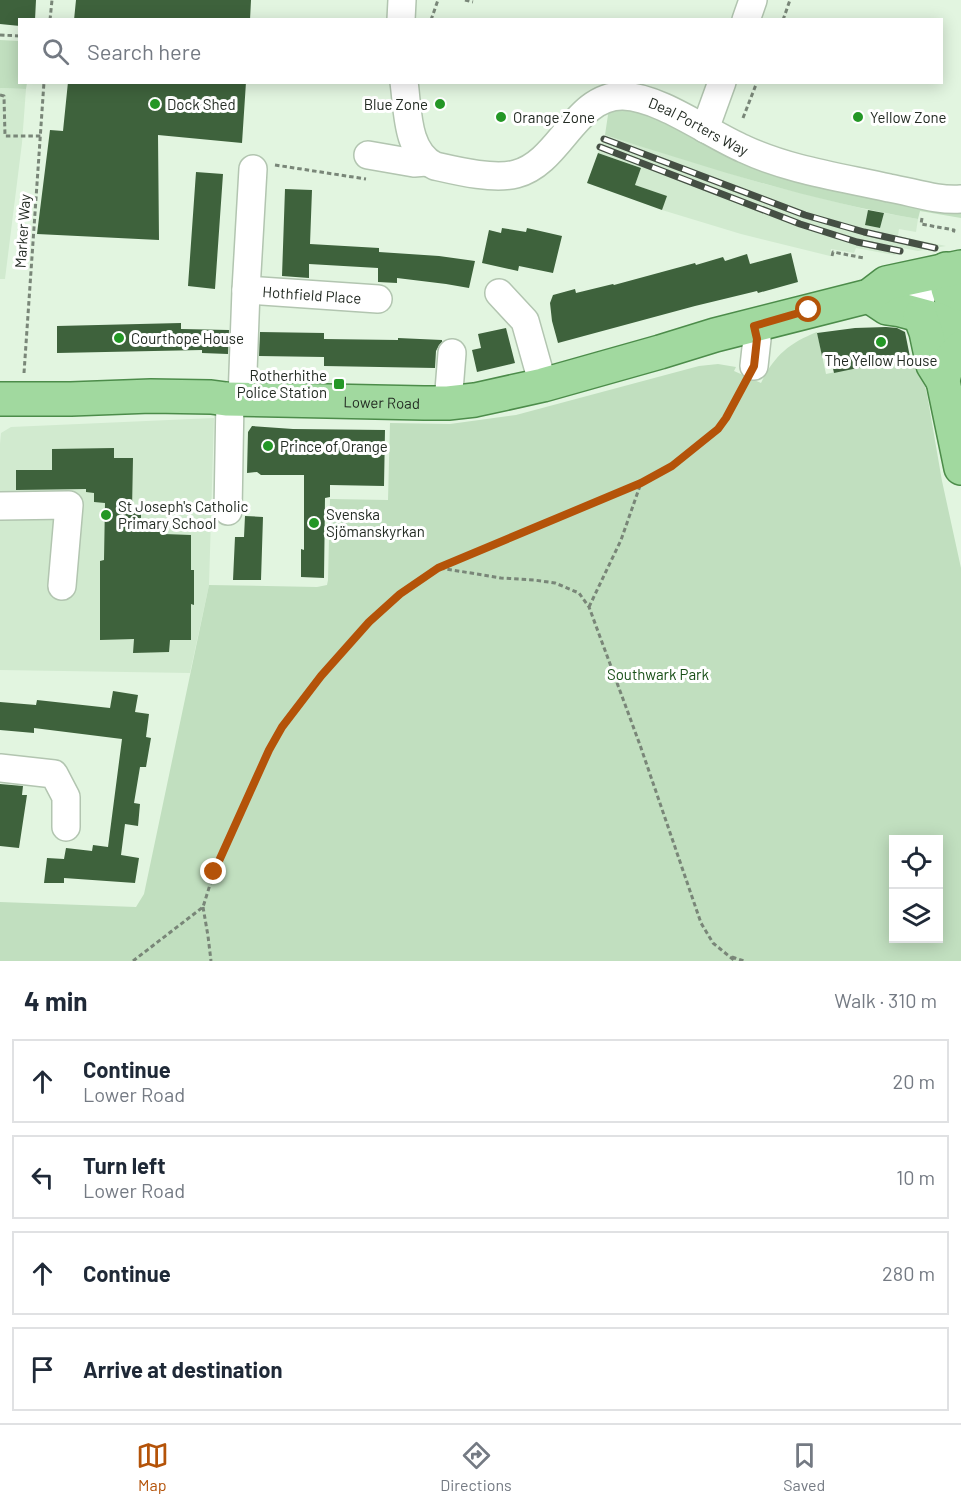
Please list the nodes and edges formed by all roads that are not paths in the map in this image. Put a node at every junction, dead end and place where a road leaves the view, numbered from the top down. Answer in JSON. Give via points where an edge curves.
{"nodes":[{"id":1,"x":402,"y":0,"type":"edge"},
{"id":2,"x":753,"y":0,"type":"edge"},
{"id":3,"x":401,"y":18,"type":"edge"},
{"id":4,"x":747,"y":18,"type":"edge"},
{"id":5,"x":404,"y":84,"type":"edge"},
{"id":6,"x":721,"y":84,"type":"edge"},
{"id":7,"x":705,"y":129,"type":"junction"},
{"id":8,"x":426,"y":162,"type":"junction"},
{"id":9,"x":264,"y":167,"type":"road end"},
{"id":10,"x":365,"y":167,"type":"road end"},
{"id":11,"x":961,"y":200,"type":"edge"},
{"id":12,"x":945,"y":273,"type":"edge"},
{"id":13,"x":246,"y":290,"type":"junction"},
{"id":14,"x":499,"y":293,"type":"dead end"},
{"id":15,"x":869,"y":296,"type":"junction"},
{"id":16,"x":378,"y":299,"type":"dead end"},
{"id":17,"x":961,"y":314,"type":"edge"},
{"id":18,"x":920,"y":316,"type":"junction"},
{"id":19,"x":754,"y":326,"type":"junction"},
{"id":20,"x":961,"y":327,"type":"edge"},
{"id":21,"x":961,"y":349,"type":"edge"},
{"id":22,"x":452,"y":353,"type":"dead end"},
{"id":23,"x":754,"y":366,"type":"road end"},
{"id":24,"x":943,"y":381,"type":"junction"},
{"id":25,"x":543,"y":386,"type":"junction"},
{"id":26,"x":16,"y":393,"type":"edge"},
{"id":27,"x":236,"y":399,"type":"junction"},
{"id":28,"x":448,"y":403,"type":"junction"},
{"id":29,"x":957,"y":434,"type":"edge"},
{"id":30,"x":961,"y":468,"type":"edge"},
{"id":31,"x":0,"y":506,"type":"edge"},
{"id":32,"x":228,"y":511,"type":"dead end"},
{"id":33,"x":62,"y":586,"type":"dead end"},
{"id":34,"x":0,"y":768,"type":"edge"},
{"id":35,"x":66,"y":827,"type":"dead end"}],
"edges":[{"from":1,"to":3,"type":"street"},
{"from":2,"to":4,"type":"street"},
{"from":5,"to":8,"type":"street","via":[[411,132]]},
{"from":6,"to":7,"type":"street"},
{"from":7,"to":8,"type":"street","name":"Deal Porters Way","via":[[646,100],[612,96],[591,106],[546,155],[523,172],[500,176]]},
{"from":7,"to":11,"type":"street","name":"Deal Porters Way","via":[[743,149],[805,169],[934,198]]},
{"from":8,"to":10,"type":"street","name":"Deal Porters Way"},
{"from":9,"to":13,"type":"street","name":"Hothfield Place"},
{"from":12,"to":15,"type":"main road","name":"Lower Road","via":[[886,283]]},
{"from":12,"to":17,"type":"main road","via":[[947,288]]},
{"from":12,"to":18,"type":"street","via":[[924,289]]},
{"from":13,"to":16,"type":"street","name":"Hothfield Place"},
{"from":13,"to":27,"type":"street","name":"Hothfield Place"},
{"from":14,"to":25,"type":"street","via":[[525,321]]},
{"from":15,"to":18,"type":"main road","via":[[887,308]]},
{"from":15,"to":19,"type":"main road","name":"Lower Road"},
{"from":18,"to":20,"type":"main road"},
{"from":18,"to":24,"type":"main road","via":[[933,365]]},
{"from":19,"to":23,"type":"street"},
{"from":19,"to":25,"type":"main road","name":"Lower Road"},
{"from":21,"to":24,"type":"main road","via":[[951,357]]},
{"from":22,"to":28,"type":"street"},
{"from":24,"to":29,"type":"main road"},
{"from":25,"to":28,"type":"main road","name":"Lower Road"},
{"from":26,"to":27,"type":"main road","name":"Lower Road","via":[[71,399]]},
{"from":27,"to":28,"type":"main road","name":"Lower Road"},
{"from":27,"to":32,"type":"street","name":"Hothfield Place"},
{"from":29,"to":30,"type":"main road"},
{"from":31,"to":33,"type":"street","via":[[69,505]]},
{"from":34,"to":35,"type":"street","via":[[54,774],[66,797]]}]}
